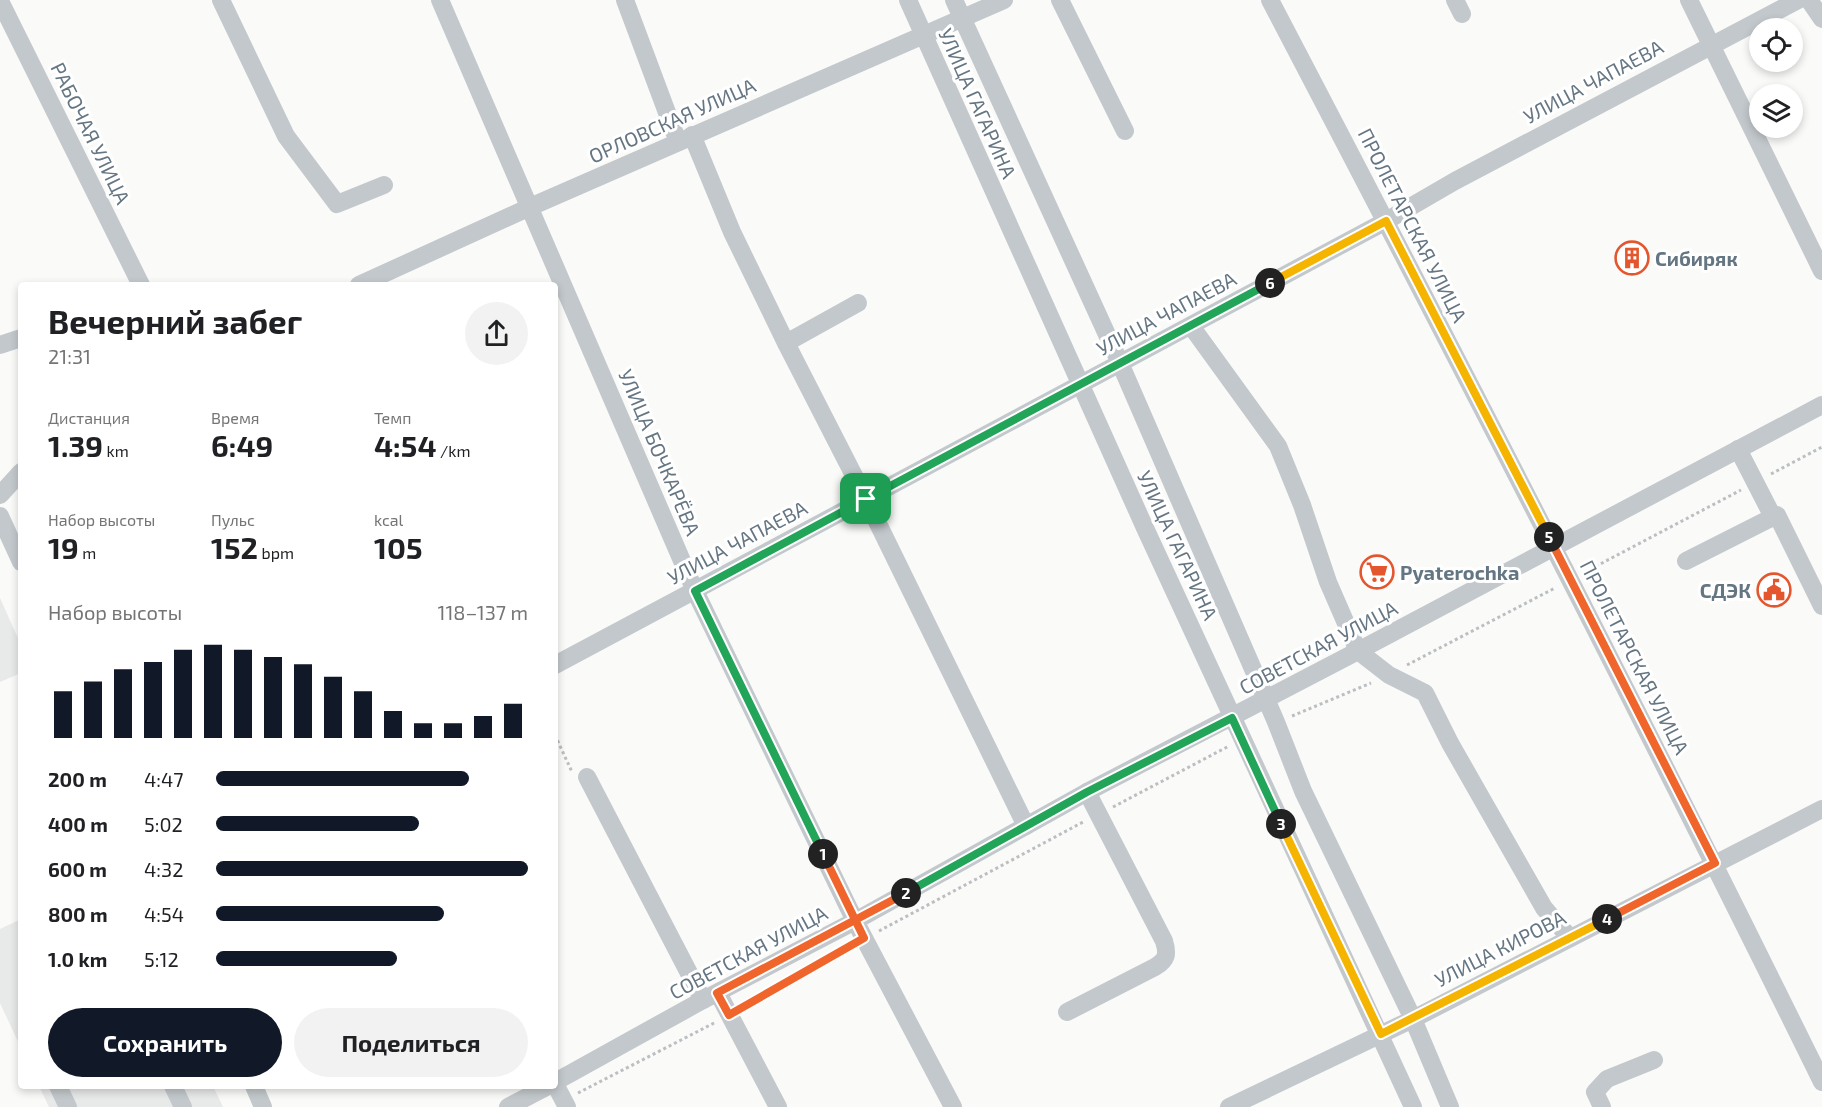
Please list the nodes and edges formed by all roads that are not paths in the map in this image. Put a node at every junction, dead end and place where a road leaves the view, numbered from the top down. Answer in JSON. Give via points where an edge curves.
{"nodes":[{"id":1,"x":220,"y":0,"type":"edge"},
{"id":2,"x":440,"y":0,"type":"edge"},
{"id":3,"x":625,"y":0,"type":"edge"},
{"id":4,"x":908,"y":0,"type":"edge"},
{"id":5,"x":954,"y":0,"type":"edge"},
{"id":6,"x":1004,"y":0,"type":"edge"},
{"id":7,"x":1060,"y":0,"type":"edge"},
{"id":8,"x":1270,"y":0,"type":"edge"},
{"id":9,"x":1689,"y":0,"type":"edge"},
{"id":10,"x":1798,"y":0,"type":"edge"},
{"id":11,"x":1809,"y":0,"type":"edge"},
{"id":12,"x":0,"y":1,"type":"edge"},
{"id":13,"x":962,"y":18,"type":"junction"},
{"id":14,"x":1822,"y":20,"type":"edge"},
{"id":15,"x":923,"y":34,"type":"junction"},
{"id":16,"x":1712,"y":44,"type":"junction"},
{"id":17,"x":1125,"y":131,"type":"dead end"},
{"id":18,"x":685,"y":138,"type":"junction"},
{"id":19,"x":384,"y":184,"type":"dead end"},
{"id":20,"x":530,"y":207,"type":"junction"},
{"id":21,"x":1386,"y":221,"type":"junction"},
{"id":22,"x":1822,"y":272,"type":"edge"},
{"id":23,"x":140,"y":282,"type":"edge"},
{"id":24,"x":366,"y":282,"type":"edge"},
{"id":25,"x":858,"y":303,"type":"dead end"},
{"id":26,"x":1191,"y":326,"type":"junction"},
{"id":27,"x":18,"y":339,"type":"edge"},
{"id":28,"x":786,"y":343,"type":"junction"},
{"id":29,"x":0,"y":345,"type":"edge"},
{"id":30,"x":1120,"y":363,"type":"junction"},
{"id":31,"x":1080,"y":385,"type":"junction"},
{"id":32,"x":1822,"y":405,"type":"edge"},
{"id":33,"x":1738,"y":449,"type":"junction"},
{"id":34,"x":18,"y":475,"type":"edge"},
{"id":35,"x":0,"y":495,"type":"edge"},
{"id":36,"x":866,"y":499,"type":"junction"},
{"id":37,"x":0,"y":516,"type":"edge"},
{"id":38,"x":1773,"y":517,"type":"junction"},
{"id":39,"x":1554,"y":547,"type":"junction"},
{"id":40,"x":18,"y":555,"type":"edge"},
{"id":41,"x":1686,"y":561,"type":"dead end"},
{"id":42,"x":695,"y":591,"type":"junction"},
{"id":43,"x":1822,"y":606,"type":"edge"},
{"id":44,"x":1358,"y":651,"type":"junction"},
{"id":45,"x":558,"y":663,"type":"edge"},
{"id":46,"x":1266,"y":699,"type":"junction"},
{"id":47,"x":1232,"y":718,"type":"junction"},
{"id":48,"x":587,"y":777,"type":"road end"},
{"id":49,"x":1087,"y":792,"type":"junction"},
{"id":50,"x":1822,"y":809,"type":"edge"},
{"id":51,"x":1026,"y":826,"type":"junction"},
{"id":52,"x":1715,"y":863,"type":"junction"},
{"id":53,"x":855,"y":921,"type":"junction"},
{"id":54,"x":1570,"y":938,"type":"junction"},
{"id":55,"x":710,"y":996,"type":"junction"},
{"id":56,"x":1067,"y":1012,"type":"dead end"},
{"id":57,"x":1413,"y":1019,"type":"junction"},
{"id":58,"x":1381,"y":1034,"type":"junction"},
{"id":59,"x":1654,"y":1060,"type":"dead end"},
{"id":60,"x":558,"y":1081,"type":"edge"},
{"id":61,"x":1822,"y":1082,"type":"edge"},
{"id":62,"x":59,"y":1089,"type":"edge"},
{"id":63,"x":174,"y":1089,"type":"edge"},
{"id":64,"x":255,"y":1089,"type":"edge"},
{"id":65,"x":542,"y":1089,"type":"edge"},
{"id":66,"x":558,"y":1089,"type":"edge"},
{"id":67,"x":565,"y":1104,"type":"edge"},
{"id":68,"x":68,"y":1107,"type":"edge"},
{"id":69,"x":183,"y":1107,"type":"edge"},
{"id":70,"x":263,"y":1107,"type":"edge"},
{"id":71,"x":508,"y":1107,"type":"edge"},
{"id":72,"x":778,"y":1107,"type":"edge"},
{"id":73,"x":953,"y":1107,"type":"edge"},
{"id":74,"x":1229,"y":1107,"type":"edge"},
{"id":75,"x":1413,"y":1107,"type":"edge"},
{"id":76,"x":1450,"y":1107,"type":"edge"},
{"id":77,"x":1602,"y":1107,"type":"edge"}],
"edges":[{"from":1,"to":19,"type":"street","via":[[286,136],[337,204]]},
{"from":2,"to":20,"type":"street","name":"УЛИЦА БОЧКАРЁВА"},
{"from":3,"to":18,"type":"street"},
{"from":4,"to":15,"type":"street","name":"УЛИЦА ГАГАРИНА"},
{"from":5,"to":13,"type":"street","name":"УЛИЦА ГАГАРИНА"},
{"from":6,"to":13,"type":"street","name":"ОРЛОВСКАЯ УЛИЦА"},
{"from":7,"to":17,"type":"street"},
{"from":8,"to":21,"type":"street","name":"ПРОЛЕТАРСКАЯ УЛИЦА"},
{"from":9,"to":16,"type":"street"},
{"from":10,"to":16,"type":"street","name":"УЛИЦА ЧАПАЕВА"},
{"from":11,"to":14,"type":"street"},
{"from":12,"to":23,"type":"street","name":"РАБОЧАЯ УЛИЦА"},
{"from":13,"to":15,"type":"street","name":"ОРЛОВСКАЯ УЛИЦА"},
{"from":13,"to":30,"type":"street","name":"УЛИЦА ГАГАРИНА"},
{"from":15,"to":18,"type":"street","name":"ОРЛОВСКАЯ УЛИЦА"},
{"from":15,"to":31,"type":"street","name":"УЛИЦА ГАГАРИНА"},
{"from":16,"to":21,"type":"street","name":"УЛИЦА ЧАПАЕВА"},
{"from":16,"to":22,"type":"street"},
{"from":18,"to":20,"type":"street","name":"ОРЛОВСКАЯ УЛИЦА"},
{"from":18,"to":28,"type":"street"},
{"from":20,"to":24,"type":"street","name":"ОРЛОВСКАЯ УЛИЦА"},
{"from":20,"to":42,"type":"street","name":"УЛИЦА БОЧКАРЁВА"},
{"from":21,"to":26,"type":"street","name":"УЛИЦА ЧАПАЕВА"},
{"from":21,"to":39,"type":"street","name":"ПРОЛЕТАРСКАЯ УЛИЦА"},
{"from":25,"to":28,"type":"street"},
{"from":26,"to":30,"type":"street","name":"УЛИЦА ЧАПАЕВА"},
{"from":26,"to":44,"type":"street","via":[[1278,446]]},
{"from":27,"to":29,"type":"street"},
{"from":28,"to":36,"type":"street"},
{"from":30,"to":31,"type":"street","name":"УЛИЦА ЧАПАЕВА"},
{"from":30,"to":46,"type":"street","name":"УЛИЦА ГАГАРИНА"},
{"from":31,"to":36,"type":"street","name":"УЛИЦА ЧАПАЕВА"},
{"from":31,"to":47,"type":"street","name":"УЛИЦА ГАГАРИНА"},
{"from":32,"to":33,"type":"street","name":"СОВЕТСКАЯ УЛИЦА"},
{"from":33,"to":38,"type":"street"},
{"from":33,"to":39,"type":"street","name":"СОВЕТСКАЯ УЛИЦА"},
{"from":34,"to":35,"type":"street"},
{"from":36,"to":42,"type":"street","name":"УЛИЦА ЧАПАЕВА"},
{"from":36,"to":51,"type":"street"},
{"from":37,"to":40,"type":"street"},
{"from":38,"to":41,"type":"street"},
{"from":38,"to":43,"type":"street","via":[[1777,515]]},
{"from":39,"to":44,"type":"street","name":"СОВЕТСКАЯ УЛИЦА"},
{"from":39,"to":52,"type":"street","name":"ПРОЛЕТАРСКАЯ УЛИЦА"},
{"from":42,"to":45,"type":"street","name":"УЛИЦА ЧАПАЕВА"},
{"from":42,"to":53,"type":"street","name":"УЛИЦА БОЧКАРЁВА"},
{"from":44,"to":46,"type":"street","name":"СОВЕТСКАЯ УЛИЦА"},
{"from":44,"to":54,"type":"street","via":[[1389,675],[1425,693],[1544,908]]},
{"from":46,"to":47,"type":"street","name":"СОВЕТСКАЯ УЛИЦА"},
{"from":46,"to":57,"type":"street","name":"УЛИЦА ГАГАРИНА","via":[[1303,791]]},
{"from":47,"to":49,"type":"street","name":"СОВЕТСКАЯ УЛИЦА"},
{"from":47,"to":58,"type":"street","name":"УЛИЦА ГАГАРИНА"},
{"from":48,"to":55,"type":"street"},
{"from":49,"to":51,"type":"street","name":"СОВЕТСКАЯ УЛИЦА"},
{"from":49,"to":56,"type":"street","via":[[1167,953],[1164,962]]},
{"from":50,"to":52,"type":"street","name":"УЛИЦА КИРОВА"},
{"from":51,"to":53,"type":"street","name":"СОВЕТСКАЯ УЛИЦА"},
{"from":52,"to":54,"type":"street","name":"УЛИЦА КИРОВА"},
{"from":52,"to":61,"type":"street","name":"ПРОЛЕТАРСКАЯ УЛИЦА"},
{"from":53,"to":55,"type":"street","name":"СОВЕТСКАЯ УЛИЦА"},
{"from":53,"to":73,"type":"street","name":"УЛИЦА БОЧКАРЁВА"},
{"from":54,"to":57,"type":"street","name":"УЛИЦА КИРОВА"},
{"from":55,"to":60,"type":"street","name":"СОВЕТСКАЯ УЛИЦА"},
{"from":55,"to":72,"type":"street","via":[[729,1015]]},
{"from":57,"to":58,"type":"street","name":"УЛИЦА КИРОВА"},
{"from":57,"to":76,"type":"street","name":"УЛИЦА ГАГАРИНА"},
{"from":58,"to":74,"type":"street","name":"УЛИЦА КИРОВА"},
{"from":58,"to":75,"type":"street","name":"УЛИЦА ГАГАРИНА"},
{"from":59,"to":77,"type":"street","via":[[1607,1079],[1595,1092]]},
{"from":62,"to":68,"type":"street"},
{"from":63,"to":69,"type":"street"},
{"from":64,"to":70,"type":"street"},
{"from":65,"to":71,"type":"street"},
{"from":66,"to":67,"type":"street"}]}
